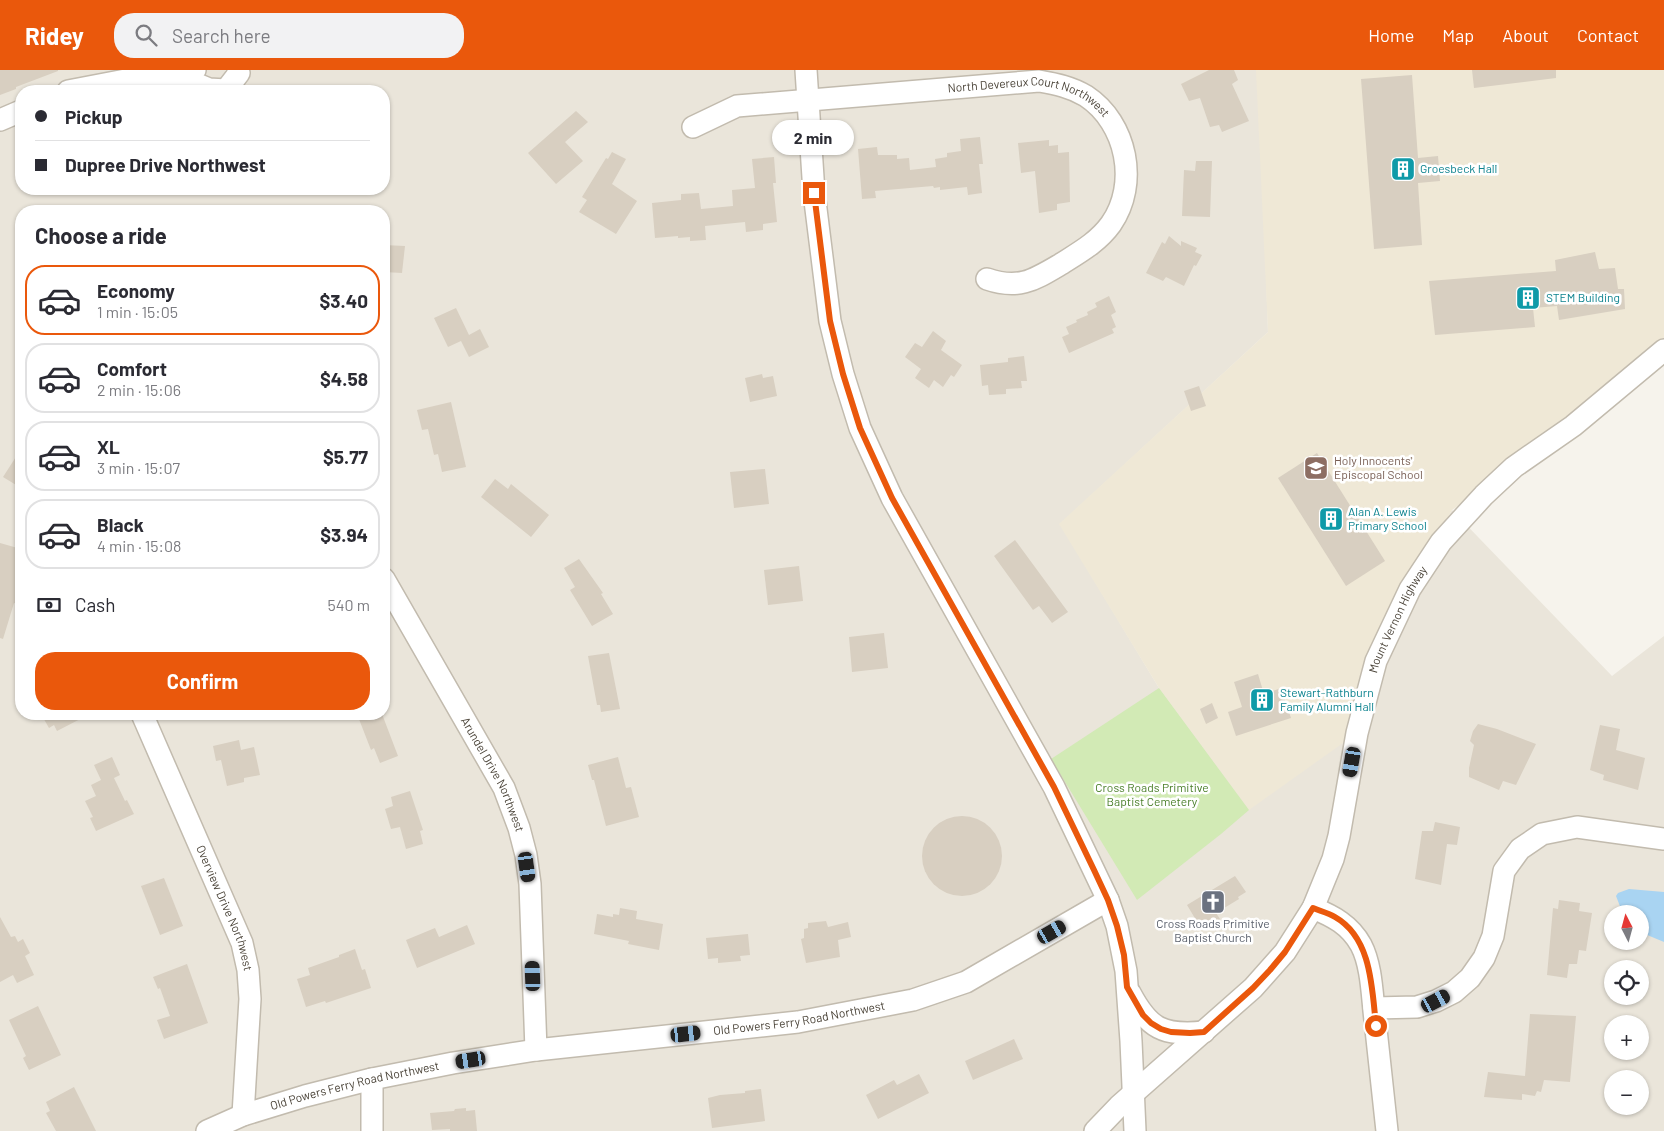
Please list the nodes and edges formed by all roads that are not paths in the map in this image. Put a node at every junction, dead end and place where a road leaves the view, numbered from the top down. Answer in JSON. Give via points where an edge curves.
{"nodes":[{"id":1,"x":238,"y":70,"type":"edge"},
{"id":2,"x":806,"y":70,"type":"edge"},
{"id":3,"x":188,"y":73,"type":"edge"},
{"id":4,"x":100,"y":85,"type":"edge"},
{"id":5,"x":204,"y":85,"type":"edge"},
{"id":6,"x":230,"y":85,"type":"edge"},
{"id":7,"x":808,"y":100,"type":"junction"},
{"id":8,"x":15,"y":114,"type":"edge"},
{"id":9,"x":0,"y":120,"type":"edge"},
{"id":10,"x":693,"y":127,"type":"dead end"},
{"id":11,"x":987,"y":279,"type":"dead end"},
{"id":12,"x":1664,"y":350,"type":"edge"},
{"id":13,"x":390,"y":588,"type":"edge"},
{"id":14,"x":145,"y":720,"type":"edge"},
{"id":15,"x":1664,"y":839,"type":"edge"},
{"id":16,"x":1108,"y":900,"type":"junction"},
{"id":17,"x":1313,"y":908,"type":"junction"},
{"id":18,"x":1127,"y":987,"type":"junction"},
{"id":19,"x":1374,"y":1008,"type":"junction"},
{"id":20,"x":1204,"y":1032,"type":"junction"},
{"id":21,"x":536,"y":1050,"type":"junction"},
{"id":22,"x":372,"y":1079,"type":"junction"},
{"id":23,"x":1133,"y":1094,"type":"junction"},
{"id":24,"x":243,"y":1115,"type":"junction"},
{"id":25,"x":207,"y":1131,"type":"edge"},
{"id":26,"x":372,"y":1131,"type":"edge"},
{"id":27,"x":1095,"y":1131,"type":"edge"},
{"id":28,"x":1135,"y":1131,"type":"edge"},
{"id":29,"x":1387,"y":1131,"type":"edge"}],
"edges":[{"from":1,"to":6,"type":"street"},
{"from":2,"to":7,"type":"street"},
{"from":3,"to":4,"type":"street"},
{"from":3,"to":5,"type":"street"},
{"from":7,"to":10,"type":"street","name":"North Devereux Court Northwest","via":[[737,106]]},
{"from":7,"to":11,"type":"street","name":"North Devereux Court Northwest","via":[[1039,81],[1073,90],[1099,108],[1118,133],[1126,164],[1124,196],[1112,222],[1091,245],[1035,279],[1011,284]]},
{"from":7,"to":16,"type":"street","via":[[814,193],[830,321],[860,428],[892,498],[1054,787]]},
{"from":8,"to":9,"type":"street"},
{"from":12,"to":17,"type":"street","name":"Mount Vernon Highway","via":[[1573,426],[1514,467],[1484,495],[1441,542],[1410,589],[1376,661],[1357,733],[1339,836]]},
{"from":13,"to":21,"type":"street","name":"Arundel Drive Northwest","via":[[504,788],[519,828],[530,884]]},
{"from":14,"to":24,"type":"street","name":"Overview Drive Northwest","via":[[242,943],[250,998]]},
{"from":15,"to":19,"type":"street","via":[[1577,827],[1542,834],[1520,849],[1504,871],[1493,936],[1484,958],[1470,978],[1454,992],[1417,1007]]},
{"from":16,"to":18,"type":"street","via":[[1121,940]]},
{"from":16,"to":21,"type":"street","name":"Old Powers Ferry Road Northwest","via":[[966,982],[913,1000],[798,1022]]},
{"from":17,"to":19,"type":"street","via":[[1345,924],[1361,945]]},
{"from":17,"to":20,"type":"street","name":"Mount Vernon Highway","via":[[1270,970]]},
{"from":18,"to":20,"type":"street","via":[[1143,1015],[1161,1029],[1180,1033]]},
{"from":18,"to":23,"type":"street"},
{"from":19,"to":29,"type":"street"},
{"from":20,"to":23,"type":"street"},
{"from":21,"to":22,"type":"street","name":"Old Powers Ferry Road Northwest","via":[[453,1062]]},
{"from":22,"to":24,"type":"street","name":"Old Powers Ferry Road Northwest"},
{"from":22,"to":26,"type":"street"},
{"from":23,"to":27,"type":"street"},
{"from":23,"to":28,"type":"street"},
{"from":24,"to":25,"type":"street","name":"Old Powers Ferry Road Northwest"}]}
